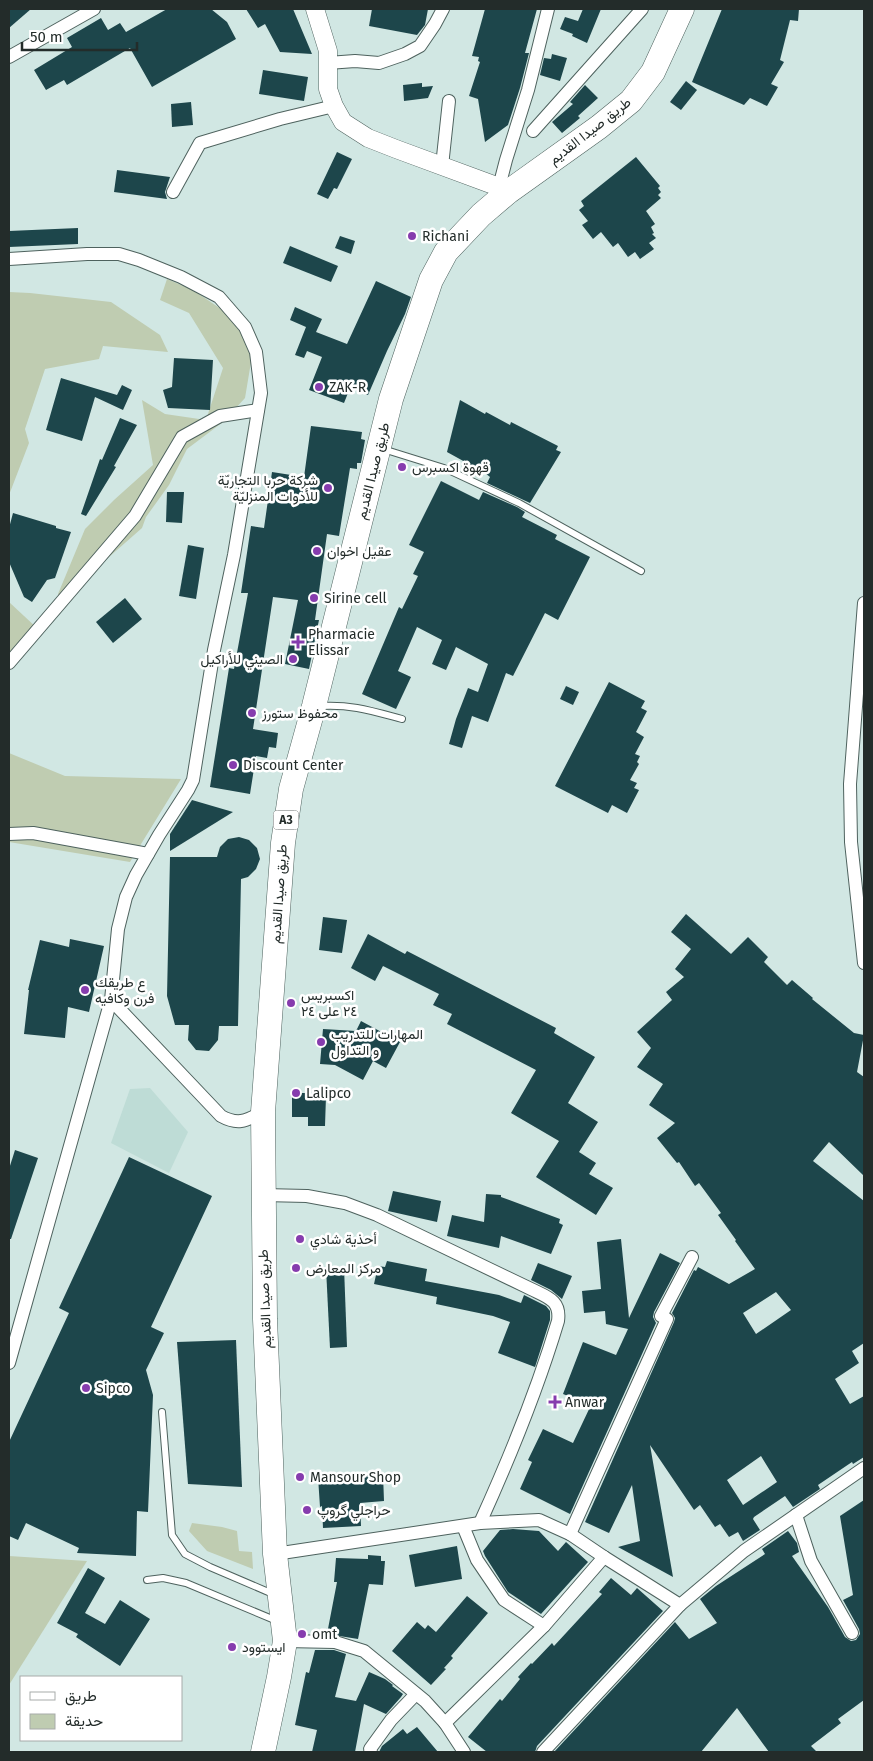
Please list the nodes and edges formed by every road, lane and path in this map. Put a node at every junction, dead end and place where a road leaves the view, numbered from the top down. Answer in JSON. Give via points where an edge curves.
{"nodes":[{"id":1,"x":94,"y":9,"type":"edge"},
{"id":2,"x":315,"y":9,"type":"edge"},
{"id":3,"x":443,"y":9,"type":"edge"},
{"id":4,"x":548,"y":9,"type":"edge"},
{"id":5,"x":642,"y":9,"type":"edge"},
{"id":6,"x":682,"y":9,"type":"edge"},
{"id":7,"x":9,"y":57,"type":"edge"},
{"id":8,"x":328,"y":63,"type":"junction"},
{"id":9,"x":449,"y":101,"type":"dead end"},
{"id":10,"x":334,"y":106,"type":"junction"},
{"id":11,"x":533,"y":131,"type":"dead end"},
{"id":12,"x":442,"y":166,"type":"junction"},
{"id":13,"x":504,"y":190,"type":"junction"},
{"id":14,"x":173,"y":192,"type":"dead end"},
{"id":15,"x":9,"y":259,"type":"edge"},
{"id":16,"x":258,"y":410,"type":"junction"},
{"id":17,"x":379,"y":448,"type":"junction"},
{"id":18,"x":641,"y":570,"type":"dead end"},
{"id":19,"x":864,"y":603,"type":"edge"},
{"id":20,"x":9,"y":663,"type":"edge"},
{"id":21,"x":314,"y":706,"type":"junction"},
{"id":22,"x":402,"y":719,"type":"dead end"},
{"id":23,"x":9,"y":834,"type":"edge"},
{"id":24,"x":148,"y":854,"type":"junction"},
{"id":25,"x":864,"y":963,"type":"edge"},
{"id":26,"x":111,"y":1000,"type":"junction"},
{"id":27,"x":264,"y":1112,"type":"junction"},
{"id":28,"x":263,"y":1195,"type":"junction"},
{"id":29,"x":692,"y":1257,"type":"dead end"},
{"id":30,"x":9,"y":1363,"type":"edge"},
{"id":31,"x":162,"y":1412,"type":"dead end"},
{"id":32,"x":864,"y":1468,"type":"edge"},
{"id":33,"x":796,"y":1515,"type":"junction"},
{"id":34,"x":480,"y":1523,"type":"junction"},
{"id":35,"x":463,"y":1526,"type":"junction"},
{"id":36,"x":570,"y":1534,"type":"junction"},
{"id":37,"x":275,"y":1554,"type":"junction"},
{"id":38,"x":604,"y":1557,"type":"junction"},
{"id":39,"x":147,"y":1580,"type":"dead end"},
{"id":40,"x":280,"y":1596,"type":"junction"},
{"id":41,"x":680,"y":1605,"type":"junction"},
{"id":42,"x":544,"y":1626,"type":"junction"},
{"id":43,"x":284,"y":1632,"type":"junction"},
{"id":44,"x":852,"y":1633,"type":"dead end"},
{"id":45,"x":416,"y":1694,"type":"junction"},
{"id":46,"x":445,"y":1723,"type":"junction"},
{"id":47,"x":263,"y":1752,"type":"edge"},
{"id":48,"x":371,"y":1752,"type":"edge"},
{"id":49,"x":464,"y":1752,"type":"edge"},
{"id":50,"x":543,"y":1752,"type":"edge"}],
"edges":[{"from":1,"to":7,"type":"street"},
{"from":2,"to":8,"type":"street","via":[[328,51]]},
{"from":3,"to":8,"type":"street","via":[[420,46],[405,54],[379,63]]},
{"from":4,"to":13,"type":"street","via":[[506,160]]},
{"from":5,"to":11,"type":"street"},
{"from":6,"to":13,"type":"highway","name":"طريق صيدا القديم","number":"A3","via":[[653,72],[631,101],[599,127]]},
{"from":8,"to":10,"type":"street","via":[[328,89]]},
{"from":9,"to":12,"type":"street"},
{"from":10,"to":12,"type":"street","via":[[343,122],[353,130]]},
{"from":10,"to":14,"type":"street","via":[[200,143]]},
{"from":12,"to":13,"type":"street"},
{"from":13,"to":17,"type":"highway","name":"طريق صيدا القديم","number":"A3","via":[[446,252],[431,280],[391,399]]},
{"from":15,"to":16,"type":"street","via":[[119,254],[181,276],[219,297],[245,327],[256,352],[260,393]]},
{"from":16,"to":20,"type":"street","via":[[220,416],[182,437],[135,516]]},
{"from":16,"to":24,"type":"street","via":[[192,780]]},
{"from":17,"to":18,"type":"lane","via":[[444,468],[519,503]]},
{"from":17,"to":21,"type":"highway","name":"طريق صيدا القديم","number":"A3"},
{"from":19,"to":25,"type":"street","via":[[850,784],[851,842]]},
{"from":21,"to":22,"type":"lane","via":[[359,707]]},
{"from":21,"to":27,"type":"highway","name":"طريق صيدا القديم","number":"A3","via":[[291,788],[283,843]]},
{"from":23,"to":24,"type":"street","via":[[33,833]]},
{"from":24,"to":26,"type":"street","via":[[126,897],[118,929]]},
{"from":26,"to":27,"type":"street","via":[[221,1116],[243,1122]]},
{"from":26,"to":30,"type":"street"},
{"from":27,"to":28,"type":"highway","name":"طريق صيدا القديم","number":"A3"},
{"from":28,"to":34,"type":"street","via":[[307,1196],[345,1203],[377,1214],[531,1289],[554,1301],[558,1307],[560,1313],[542,1374]]},
{"from":28,"to":37,"type":"highway","name":"طريق صيدا القديم","number":"A3"},
{"from":29,"to":36,"type":"street","via":[[661,1316],[667,1319]]},
{"from":31,"to":40,"type":"lane","via":[[172,1535],[185,1554]]},
{"from":32,"to":33,"type":"street"},
{"from":33,"to":41,"type":"street","via":[[744,1551]]},
{"from":33,"to":44,"type":"street","via":[[811,1561]]},
{"from":34,"to":35,"type":"street"},
{"from":34,"to":36,"type":"street","via":[[539,1520]]},
{"from":35,"to":37,"type":"street"},
{"from":35,"to":42,"type":"street","via":[[477,1560],[504,1600]]},
{"from":36,"to":38,"type":"street"},
{"from":37,"to":40,"type":"highway","name":"طريق صيدا القديم","number":"A3"},
{"from":38,"to":41,"type":"street"},
{"from":38,"to":42,"type":"street"},
{"from":39,"to":43,"type":"lane","via":[[163,1578],[186,1583]]},
{"from":40,"to":43,"type":"highway","name":"طريق صيدا القديم","number":"A3"},
{"from":41,"to":50,"type":"street"},
{"from":42,"to":46,"type":"street"},
{"from":43,"to":45,"type":"street","via":[[364,1651]]},
{"from":43,"to":47,"type":"highway","name":"طريق صيدا القديم","number":"A3","via":[[280,1677]]},
{"from":45,"to":46,"type":"street"},
{"from":45,"to":48,"type":"street","via":[[391,1720]]},
{"from":46,"to":49,"type":"street"}]}
